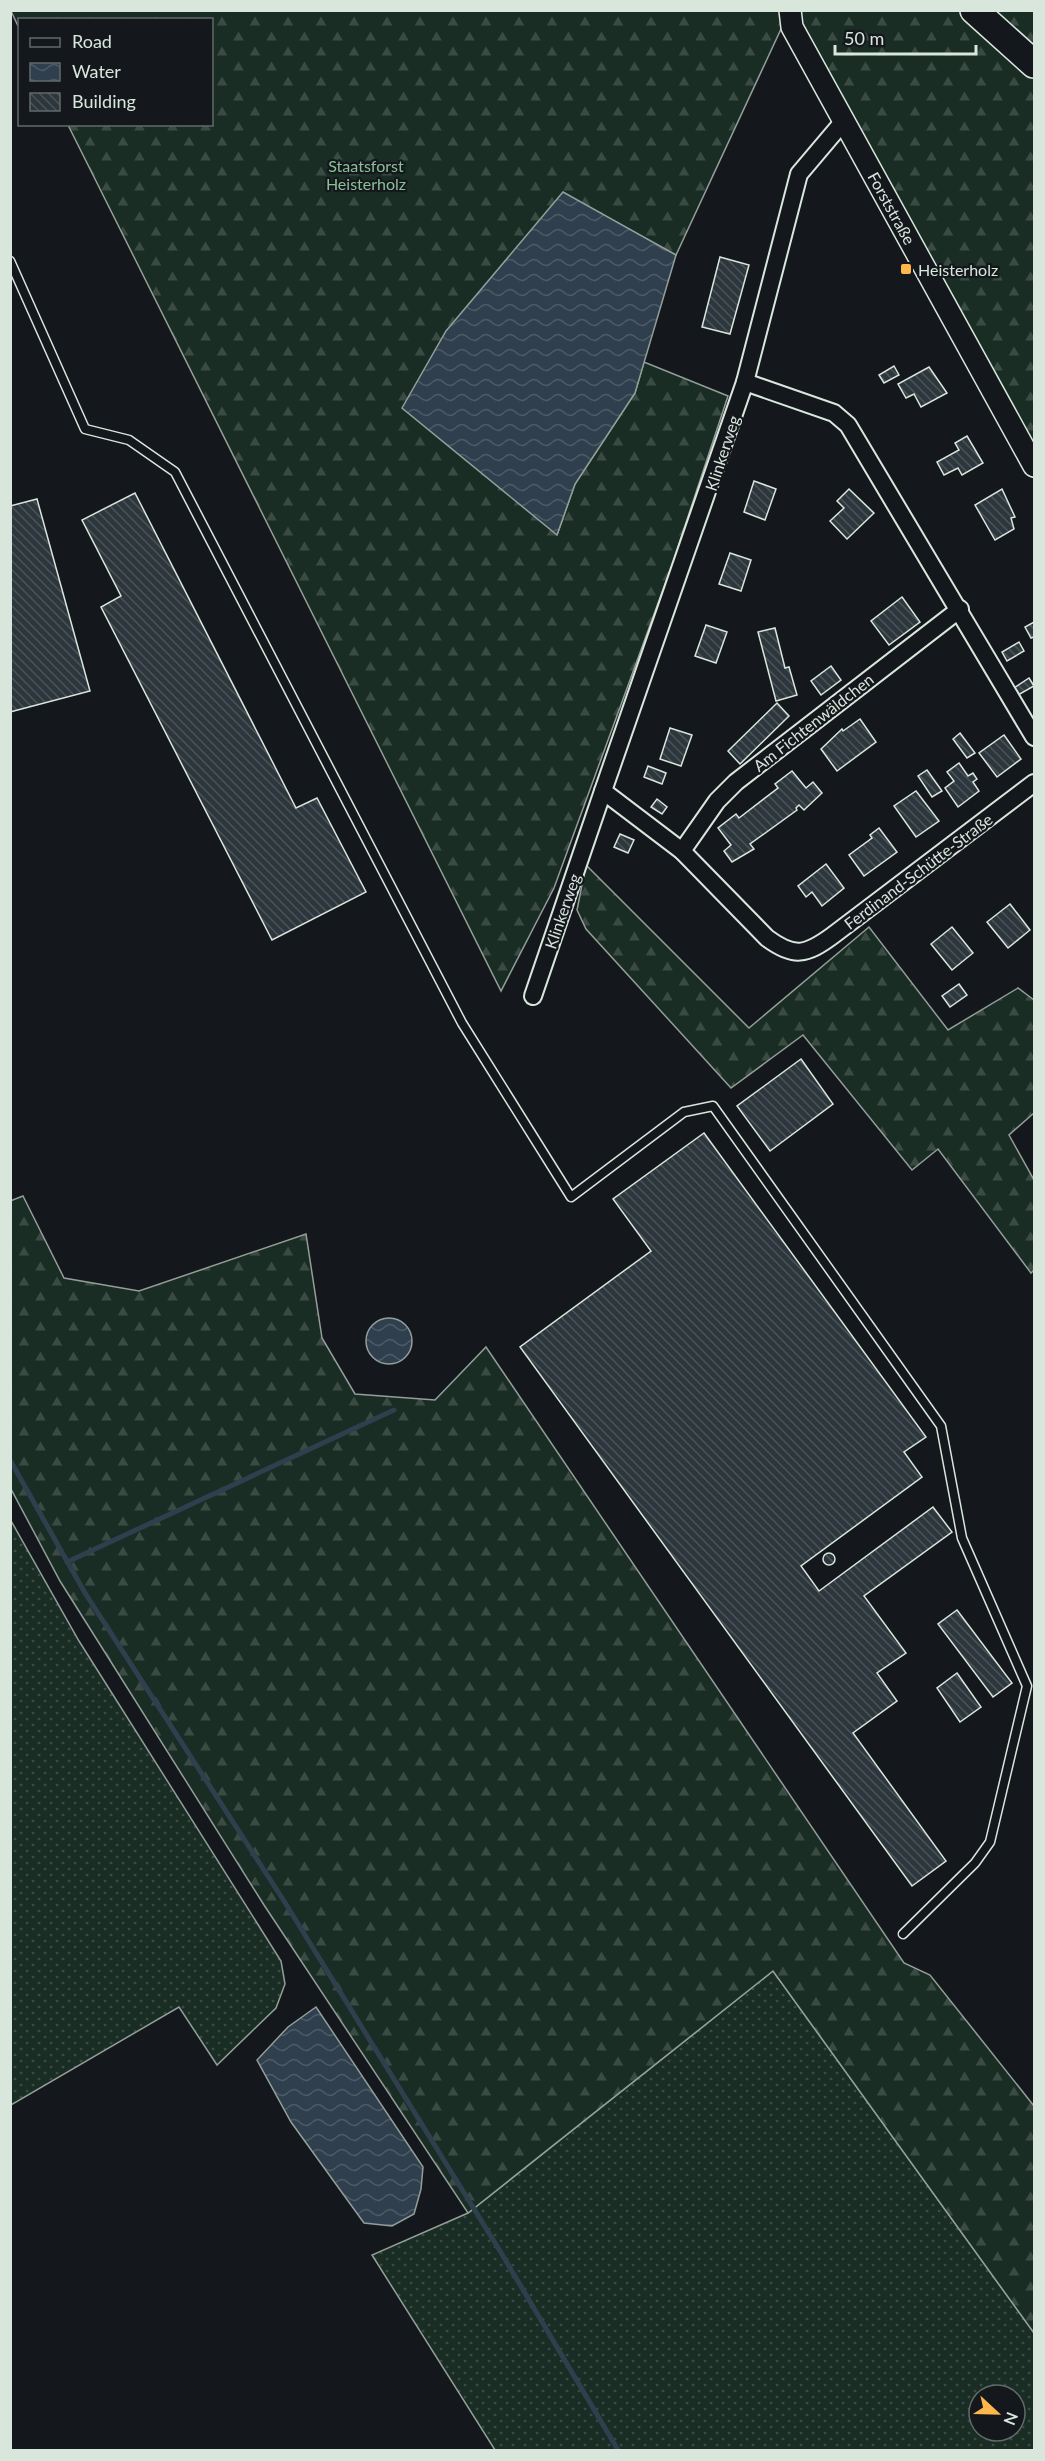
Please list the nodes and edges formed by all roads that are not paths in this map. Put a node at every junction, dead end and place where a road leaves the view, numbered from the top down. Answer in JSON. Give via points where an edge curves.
{"nodes":[{"id":1,"x":790,"y":10,"type":"edge"},
{"id":2,"x":974,"y":10,"type":"edge"},
{"id":3,"x":1035,"y":64,"type":"edge"},
{"id":4,"x":843,"y":122,"type":"junction"},
{"id":5,"x":10,"y":261,"type":"edge"},
{"id":6,"x":745,"y":382,"type":"junction"},
{"id":7,"x":1035,"y":466,"type":"edge"},
{"id":8,"x":960,"y":609,"type":"junction"},
{"id":9,"x":1035,"y":737,"type":"edge"},
{"id":10,"x":1035,"y":783,"type":"edge"},
{"id":11,"x":603,"y":791,"type":"junction"},
{"id":12,"x":682,"y":850,"type":"junction"},
{"id":13,"x":533,"y":996,"type":"dead end"},
{"id":14,"x":903,"y":1935,"type":"dead end"}],
"edges":[{"from":1,"to":4,"type":"street","name":"Forststraße","via":[[792,27]]},
{"from":2,"to":3,"type":"main road"},
{"from":4,"to":6,"type":"street","name":"Klinkerweg","via":[[799,174]]},
{"from":4,"to":7,"type":"street","name":"Forststraße"},
{"from":5,"to":14,"type":"lane","via":[[85,429],[129,440],[175,472],[462,1023],[571,1197],[684,1112],[713,1106],[941,1426],[962,1538],[1027,1686],[990,1842],[975,1863]]},
{"from":6,"to":8,"type":"street","via":[[842,417]]},
{"from":6,"to":11,"type":"street","name":"Klinkerweg"},
{"from":8,"to":9,"type":"street"},
{"from":8,"to":12,"type":"street","name":"Am Fichtenwäldchen","via":[[736,782],[717,801]]},
{"from":10,"to":12,"type":"street","name":"Ferdinand-Schütte-Straße","via":[[825,942],[799,954],[782,949],[767,938]]},
{"from":11,"to":12,"type":"street"},
{"from":11,"to":13,"type":"street","name":"Klinkerweg"}]}
